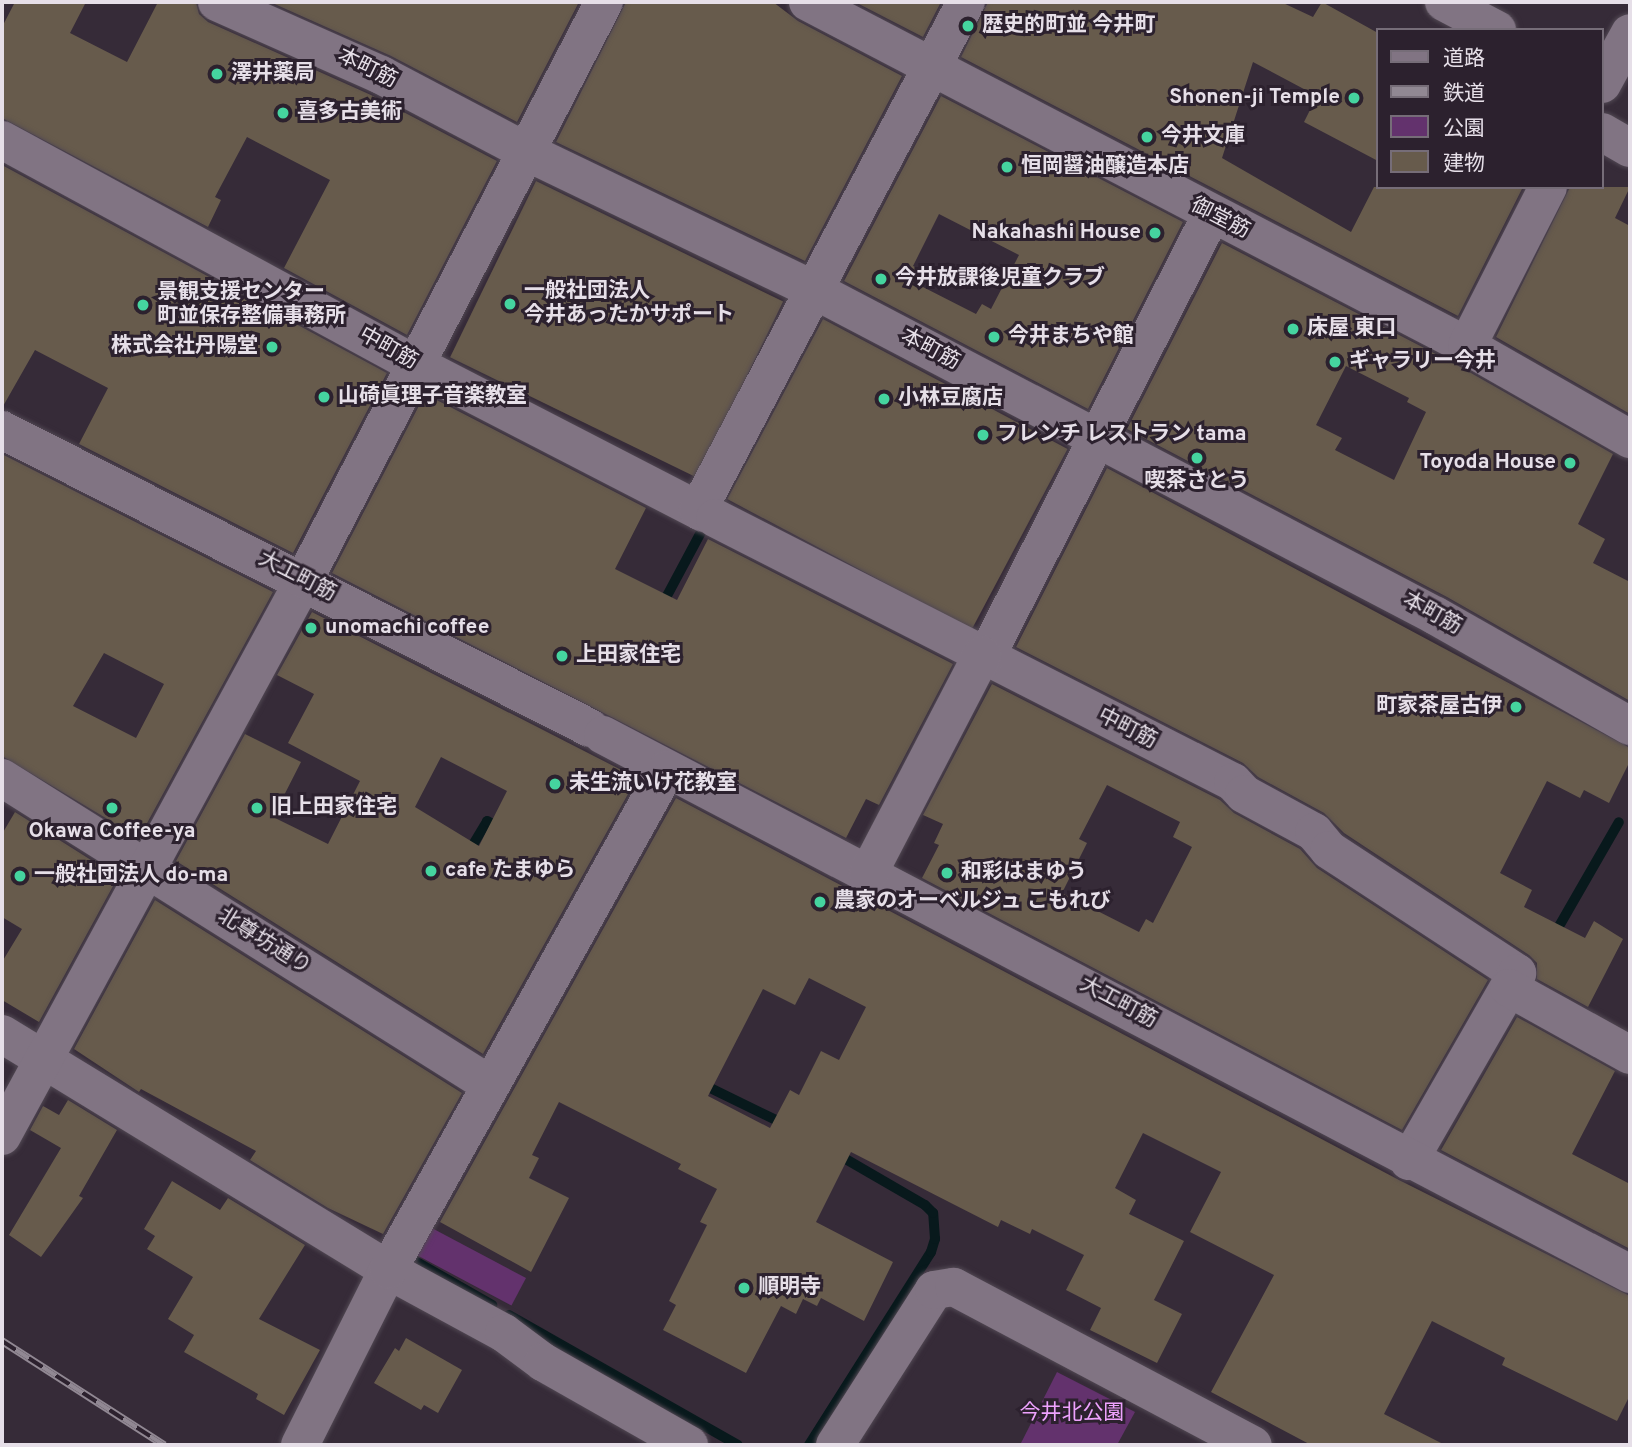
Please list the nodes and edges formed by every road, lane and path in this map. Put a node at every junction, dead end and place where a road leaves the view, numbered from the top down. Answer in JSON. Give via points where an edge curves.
{"nodes":[{"id":1,"x":217,"y":2,"type":"edge"},
{"id":2,"x":604,"y":2,"type":"edge"},
{"id":3,"x":808,"y":2,"type":"edge"},
{"id":4,"x":967,"y":2,"type":"edge"},
{"id":5,"x":1444,"y":2,"type":"edge"},
{"id":6,"x":1493,"y":28,"type":"edge"},
{"id":7,"x":1630,"y":33,"type":"edge"},
{"id":8,"x":933,"y":69,"type":"junction"},
{"id":9,"x":1604,"y":80,"type":"edge"},
{"id":10,"x":1604,"y":133,"type":"edge"},
{"id":11,"x":2,"y":140,"type":"edge"},
{"id":12,"x":1630,"y":148,"type":"edge"},
{"id":13,"x":527,"y":152,"type":"junction"},
{"id":14,"x":1547,"y":189,"type":"edge"},
{"id":15,"x":1211,"y":215,"type":"junction"},
{"id":16,"x":817,"y":291,"type":"junction"},
{"id":17,"x":1467,"y":346,"type":"junction"},
{"id":18,"x":417,"y":365,"type":"junction"},
{"id":19,"x":2,"y":430,"type":"edge"},
{"id":20,"x":1100,"y":438,"type":"junction"},
{"id":21,"x":1630,"y":439,"type":"edge"},
{"id":22,"x":706,"y":514,"type":"junction"},
{"id":23,"x":304,"y":580,"type":"junction"},
{"id":24,"x":984,"y":656,"type":"junction"},
{"id":25,"x":1630,"y":726,"type":"edge"},
{"id":26,"x":667,"y":768,"type":"junction"},
{"id":27,"x":2,"y":778,"type":"edge"},
{"id":28,"x":148,"y":868,"type":"junction"},
{"id":29,"x":868,"y":874,"type":"junction"},
{"id":30,"x":1513,"y":981,"type":"junction"},
{"id":31,"x":2,"y":1034,"type":"edge"},
{"id":32,"x":1630,"y":1055,"type":"edge"},
{"id":33,"x":42,"y":1059,"type":"junction"},
{"id":34,"x":489,"y":1084,"type":"junction"},
{"id":35,"x":2,"y":1136,"type":"edge"},
{"id":36,"x":1409,"y":1161,"type":"junction"},
{"id":37,"x":387,"y":1270,"type":"junction"},
{"id":38,"x":1630,"y":1274,"type":"edge"},
{"id":39,"x":300,"y":1445,"type":"edge"},
{"id":40,"x":688,"y":1445,"type":"edge"},
{"id":41,"x":835,"y":1445,"type":"edge"},
{"id":42,"x":1253,"y":1445,"type":"edge"}],
"edges":[{"from":1,"to":13,"type":"street","name":"本町筋","via":[[381,75]]},
{"from":2,"to":13,"type":"street"},
{"from":3,"to":8,"type":"street","name":"御堂筋"},
{"from":4,"to":8,"type":"street"},
{"from":5,"to":6,"type":"street"},
{"from":7,"to":9,"type":"street"},
{"from":8,"to":15,"type":"street","name":"御堂筋"},
{"from":8,"to":16,"type":"street"},
{"from":10,"to":12,"type":"street"},
{"from":11,"to":18,"type":"street","name":"中町筋"},
{"from":13,"to":16,"type":"street","name":"本町筋"},
{"from":13,"to":18,"type":"street"},
{"from":14,"to":17,"type":"street"},
{"from":15,"to":17,"type":"street","name":"御堂筋"},
{"from":15,"to":20,"type":"street"},
{"from":16,"to":20,"type":"street","name":"本町筋"},
{"from":16,"to":22,"type":"street"},
{"from":17,"to":21,"type":"street","name":"御堂筋"},
{"from":18,"to":22,"type":"street","name":"中町筋"},
{"from":18,"to":23,"type":"street"},
{"from":19,"to":23,"type":"street","name":"大工町筋"},
{"from":20,"to":24,"type":"street"},
{"from":20,"to":25,"type":"street","name":"本町筋","via":[[1436,616]]},
{"from":22,"to":24,"type":"street","name":"中町筋"},
{"from":23,"to":26,"type":"street","name":"大工町筋"},
{"from":23,"to":28,"type":"street"},
{"from":24,"to":29,"type":"street"},
{"from":24,"to":30,"type":"street","name":"中町筋","via":[[1233,782],[1244,794],[1314,832],[1329,850]]},
{"from":26,"to":29,"type":"street","name":"大工町筋"},
{"from":26,"to":34,"type":"street"},
{"from":27,"to":28,"type":"street","name":"北尊坊通り"},
{"from":28,"to":33,"type":"street"},
{"from":28,"to":34,"type":"street","name":"北尊坊通り"},
{"from":29,"to":36,"type":"street","name":"大工町筋","via":[[1088,986]]},
{"from":30,"to":32,"type":"street","name":"中町筋"},
{"from":30,"to":36,"type":"street"},
{"from":31,"to":33,"type":"street"},
{"from":33,"to":35,"type":"street"},
{"from":33,"to":37,"type":"street"},
{"from":34,"to":37,"type":"street"},
{"from":36,"to":38,"type":"street","name":"大工町筋"},
{"from":37,"to":39,"type":"street"},
{"from":37,"to":40,"type":"street","via":[[504,1333],[543,1362]]},
{"from":41,"to":42,"type":"street","via":[[934,1290],[954,1287]]}]}
